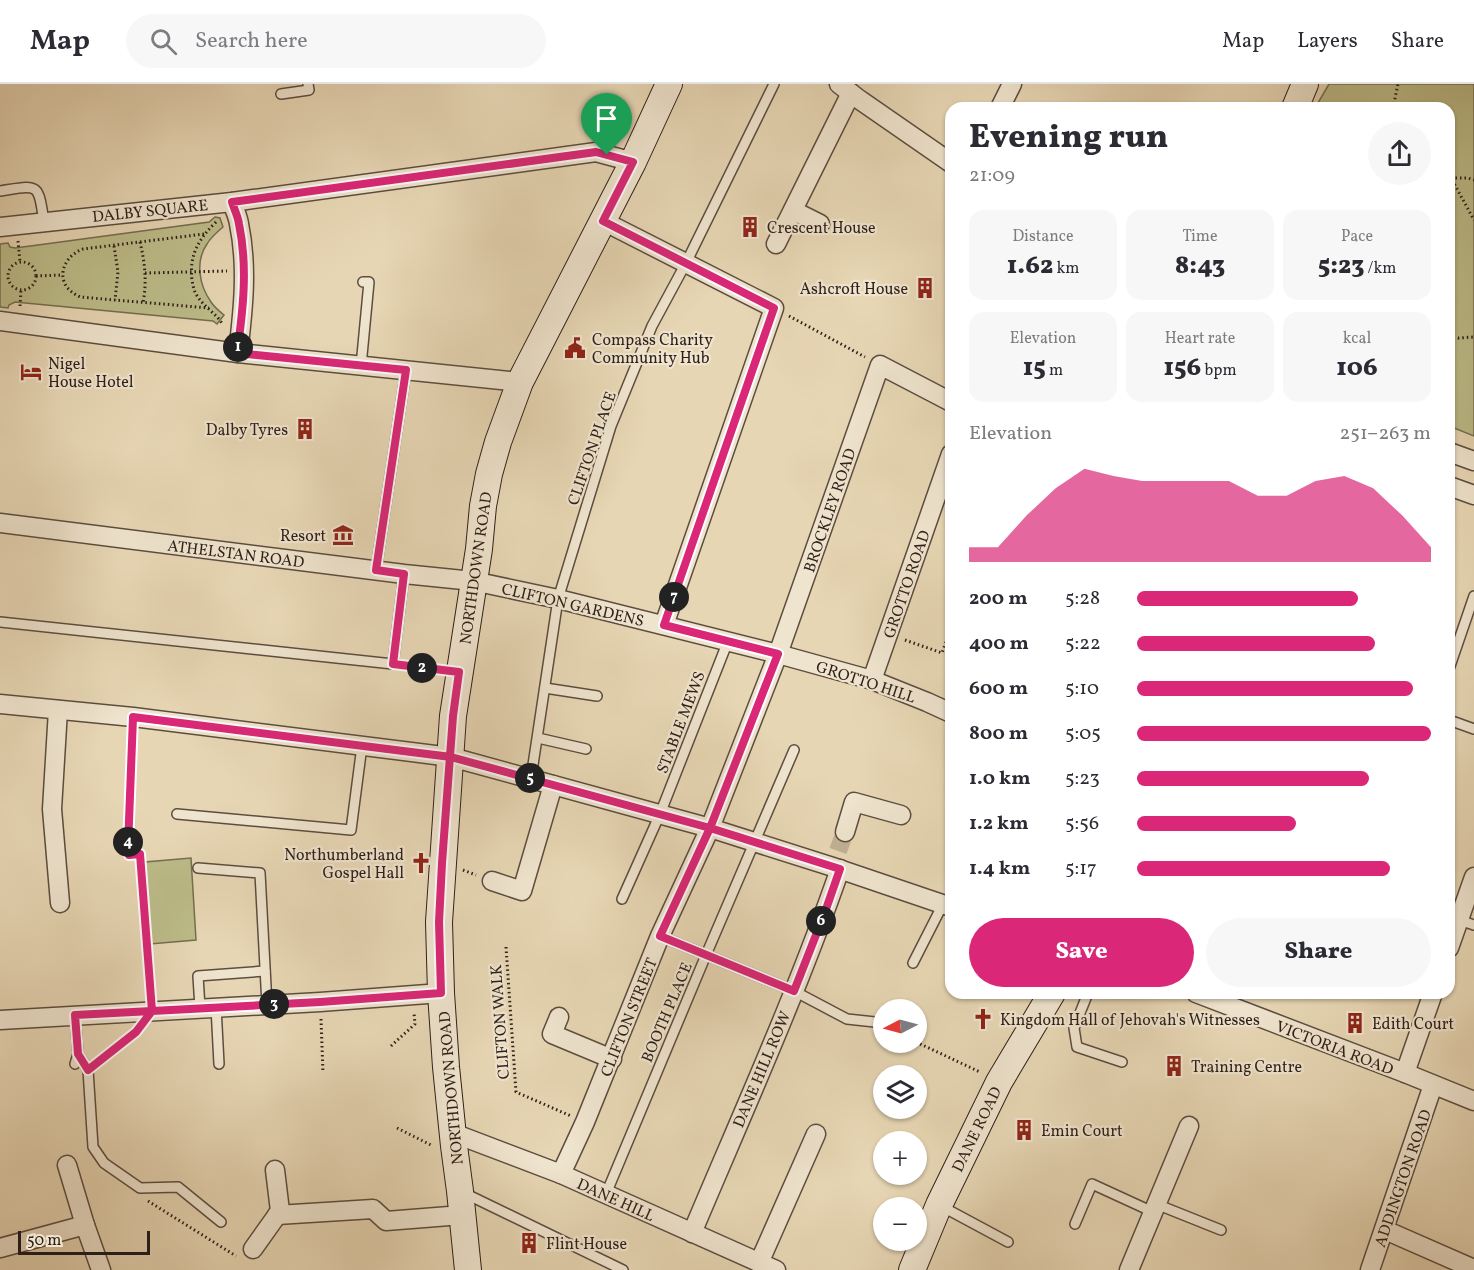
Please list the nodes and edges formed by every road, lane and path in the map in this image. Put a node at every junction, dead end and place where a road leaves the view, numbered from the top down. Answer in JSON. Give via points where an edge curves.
{"nodes":[{"id":1,"x":309,"y":84,"type":"edge"},
{"id":2,"x":669,"y":84,"type":"edge"},
{"id":3,"x":774,"y":84,"type":"edge"},
{"id":4,"x":1012,"y":84,"type":"edge"},
{"id":5,"x":1305,"y":84,"type":"edge"},
{"id":6,"x":1398,"y":84,"type":"edge"},
{"id":7,"x":854,"y":90,"type":"edge"},
{"id":8,"x":281,"y":94,"type":"dead end"},
{"id":9,"x":1003,"y":102,"type":"edge"},
{"id":10,"x":1297,"y":102,"type":"edge"},
{"id":11,"x":1394,"y":102,"type":"edge"},
{"id":12,"x":945,"y":158,"type":"edge"},
{"id":13,"x":633,"y":162,"type":"junction"},
{"id":14,"x":1455,"y":178,"type":"edge"},
{"id":15,"x":1474,"y":180,"type":"edge"},
{"id":16,"x":1455,"y":187,"type":"edge"},
{"id":17,"x":0,"y":191,"type":"edge"},
{"id":18,"x":232,"y":202,"type":"junction"},
{"id":19,"x":794,"y":211,"type":"junction"},
{"id":20,"x":1474,"y":220,"type":"edge"},
{"id":21,"x":603,"y":221,"type":"junction"},
{"id":22,"x":45,"y":222,"type":"junction"},
{"id":23,"x":820,"y":224,"type":"dead end"},
{"id":24,"x":0,"y":227,"type":"edge"},
{"id":25,"x":204,"y":234,"type":"junction"},
{"id":26,"x":140,"y":242,"type":"junction"},
{"id":27,"x":776,"y":244,"type":"dead end"},
{"id":28,"x":114,"y":246,"type":"junction"},
{"id":29,"x":686,"y":263,"type":"junction"},
{"id":30,"x":244,"y":270,"type":"junction"},
{"id":31,"x":191,"y":272,"type":"junction"},
{"id":32,"x":145,"y":273,"type":"junction"},
{"id":33,"x":63,"y":275,"type":"junction"},
{"id":34,"x":36,"y":276,"type":"junction"},
{"id":35,"x":363,"y":282,"type":"dead end"},
{"id":36,"x":115,"y":301,"type":"junction"},
{"id":37,"x":143,"y":303,"type":"junction"},
{"id":38,"x":209,"y":308,"type":"junction"},
{"id":39,"x":774,"y":308,"type":"junction"},
{"id":40,"x":0,"y":321,"type":"edge"},
{"id":41,"x":1455,"y":337,"type":"edge"},
{"id":42,"x":1474,"y":337,"type":"edge"},
{"id":43,"x":237,"y":353,"type":"junction"},
{"id":44,"x":880,"y":365,"type":"junction"},
{"id":45,"x":361,"y":366,"type":"junction"},
{"id":46,"x":406,"y":370,"type":"junction"},
{"id":47,"x":520,"y":382,"type":"junction"},
{"id":48,"x":945,"y":399,"type":"edge"},
{"id":49,"x":1455,"y":454,"type":"edge"},
{"id":50,"x":1474,"y":461,"type":"edge"},
{"id":51,"x":945,"y":472,"type":"edge"},
{"id":52,"x":1455,"y":488,"type":"edge"},
{"id":53,"x":1474,"y":495,"type":"edge"},
{"id":54,"x":0,"y":523,"type":"edge"},
{"id":55,"x":376,"y":570,"type":"junction"},
{"id":56,"x":404,"y":574,"type":"junction"},
{"id":57,"x":473,"y":581,"type":"junction"},
{"id":58,"x":1474,"y":596,"type":"edge"},
{"id":59,"x":558,"y":598,"type":"junction"},
{"id":60,"x":0,"y":622,"type":"edge"},
{"id":61,"x":664,"y":625,"type":"junction"},
{"id":62,"x":889,"y":635,"type":"junction"},
{"id":63,"x":728,"y":641,"type":"junction"},
{"id":64,"x":945,"y":645,"type":"edge"},
{"id":65,"x":1455,"y":651,"type":"edge"},
{"id":66,"x":778,"y":654,"type":"junction"},
{"id":67,"x":393,"y":664,"type":"junction"},
{"id":68,"x":459,"y":672,"type":"junction"},
{"id":69,"x":872,"y":680,"type":"junction"},
{"id":70,"x":545,"y":688,"type":"junction"},
{"id":71,"x":597,"y":696,"type":"dead end"},
{"id":72,"x":0,"y":704,"type":"edge"},
{"id":73,"x":58,"y":710,"type":"junction"},
{"id":74,"x":945,"y":710,"type":"edge"},
{"id":75,"x":133,"y":717,"type":"junction"},
{"id":76,"x":1455,"y":722,"type":"edge"},
{"id":77,"x":1474,"y":729,"type":"edge"},
{"id":78,"x":538,"y":738,"type":"junction"},
{"id":79,"x":362,"y":746,"type":"junction"},
{"id":80,"x":586,"y":749,"type":"dead end"},
{"id":81,"x":794,"y":750,"type":"dead end"},
{"id":82,"x":451,"y":757,"type":"junction"},
{"id":83,"x":531,"y":778,"type":"junction"},
{"id":84,"x":553,"y":785,"type":"junction"},
{"id":85,"x":177,"y":814,"type":"dead end"},
{"id":86,"x":660,"y":814,"type":"junction"},
{"id":87,"x":900,"y":815,"type":"dead end"},
{"id":88,"x":710,"y":828,"type":"junction"},
{"id":89,"x":845,"y":832,"type":"tunnel mouth"},
{"id":90,"x":754,"y":843,"type":"junction"},
{"id":91,"x":837,"y":862,"type":"junction"},
{"id":92,"x":442,"y":863,"type":"junction"},
{"id":93,"x":198,"y":868,"type":"dead end"},
{"id":94,"x":1474,"y":877,"type":"edge"},
{"id":95,"x":492,"y":880,"type":"joint"},
{"id":96,"x":622,"y":899,"type":"dead end"},
{"id":97,"x":60,"y":903,"type":"dead end"},
{"id":98,"x":945,"y":905,"type":"edge"},
{"id":99,"x":945,"y":909,"type":"edge"},
{"id":100,"x":1466,"y":922,"type":"edge"},
{"id":101,"x":660,"y":936,"type":"junction"},
{"id":102,"x":1455,"y":939,"type":"edge"},
{"id":103,"x":506,"y":946,"type":"dead end"},
{"id":104,"x":706,"y":955,"type":"junction"},
{"id":105,"x":913,"y":963,"type":"dead end"},
{"id":106,"x":265,"y":971,"type":"junction"},
{"id":107,"x":794,"y":991,"type":"junction"},
{"id":108,"x":441,"y":993,"type":"junction"},
{"id":109,"x":1048,"y":999,"type":"edge"},
{"id":110,"x":1086,"y":999,"type":"edge"},
{"id":111,"x":1212,"y":999,"type":"edge"},
{"id":112,"x":1431,"y":999,"type":"edge"},
{"id":113,"x":320,"y":1002,"type":"junction"},
{"id":114,"x":267,"y":1005,"type":"junction"},
{"id":115,"x":208,"y":1007,"type":"junction"},
{"id":116,"x":414,"y":1008,"type":"dead end"},
{"id":117,"x":152,"y":1011,"type":"junction"},
{"id":118,"x":75,"y":1015,"type":"junction"},
{"id":119,"x":559,"y":1017,"type":"dead end"},
{"id":120,"x":0,"y":1020,"type":"edge"},
{"id":121,"x":873,"y":1022,"type":"edge"},
{"id":122,"x":391,"y":1046,"type":"dead end"},
{"id":123,"x":927,"y":1047,"type":"edge"},
{"id":124,"x":612,"y":1059,"type":"junction"},
{"id":125,"x":1122,"y":1062,"type":"dead end"},
{"id":126,"x":219,"y":1064,"type":"dead end"},
{"id":127,"x":88,"y":1070,"type":"junction"},
{"id":128,"x":323,"y":1073,"type":"dead end"},
{"id":129,"x":1405,"y":1073,"type":"junction"},
{"id":130,"x":999,"y":1082,"type":"junction"},
{"id":131,"x":1433,"y":1085,"type":"junction"},
{"id":132,"x":1474,"y":1101,"type":"edge"},
{"id":133,"x":585,"y":1122,"type":"junction"},
{"id":134,"x":1189,"y":1126,"type":"dead end"},
{"id":135,"x":397,"y":1128,"type":"dead end"},
{"id":136,"x":816,"y":1134,"type":"dead end"},
{"id":137,"x":453,"y":1140,"type":"junction"},
{"id":138,"x":67,"y":1165,"type":"dead end"},
{"id":139,"x":275,"y":1170,"type":"dead end"},
{"id":140,"x":561,"y":1174,"type":"junction"},
{"id":141,"x":606,"y":1194,"type":"junction"},
{"id":142,"x":141,"y":1197,"type":"dead end"},
{"id":143,"x":461,"y":1203,"type":"junction"},
{"id":144,"x":939,"y":1205,"type":"junction"},
{"id":145,"x":1155,"y":1208,"type":"junction"},
{"id":146,"x":277,"y":1215,"type":"junction"},
{"id":147,"x":220,"y":1222,"type":"dead end"},
{"id":148,"x":1075,"y":1224,"type":"dead end"},
{"id":149,"x":85,"y":1225,"type":"junction"},
{"id":150,"x":1221,"y":1230,"type":"dead end"},
{"id":151,"x":1385,"y":1230,"type":"junction"},
{"id":152,"x":692,"y":1233,"type":"junction"},
{"id":153,"x":1008,"y":1242,"type":"dead end"},
{"id":154,"x":0,"y":1248,"type":"edge"},
{"id":155,"x":246,"y":1254,"type":"joint"},
{"id":156,"x":768,"y":1266,"type":"edge"},
{"id":157,"x":1468,"y":1268,"type":"edge"},
{"id":158,"x":101,"y":1270,"type":"edge"},
{"id":159,"x":468,"y":1270,"type":"edge"},
{"id":160,"x":623,"y":1270,"type":"edge"},
{"id":161,"x":912,"y":1270,"type":"edge"},
{"id":162,"x":1129,"y":1270,"type":"edge"},
{"id":163,"x":1370,"y":1270,"type":"edge"}],
"edges":[{"from":1,"to":8,"type":"lane","via":[[309,90]]},
{"from":2,"to":13,"type":"main road","name":"NORTHDOWN ROAD"},
{"from":3,"to":29,"type":"lane","name":"CLIFTON PLACE"},
{"from":4,"to":9,"type":"street"},
{"from":5,"to":10,"type":"main road"},
{"from":6,"to":11,"type":"path"},
{"from":7,"to":12,"type":"street"},
{"from":7,"to":19,"type":"street"},
{"from":13,"to":18,"type":"street","via":[[596,152]]},
{"from":13,"to":21,"type":"main road","name":"NORTHDOWN ROAD"},
{"from":14,"to":15,"type":"path"},
{"from":16,"to":20,"type":"path"},
{"from":17,"to":22,"type":"lane","via":[[35,189],[40,194]]},
{"from":18,"to":22,"type":"street","name":"DALBY SQUARE"},
{"from":18,"to":25,"type":"path"},
{"from":18,"to":30,"type":"street","name":"DALBY SQUARE","via":[[239,223]]},
{"from":19,"to":23,"type":"street"},
{"from":19,"to":27,"type":"street"},
{"from":21,"to":29,"type":"street"},
{"from":21,"to":47,"type":"main road","name":"NORTHDOWN ROAD"},
{"from":22,"to":24,"type":"street","name":"DALBY SQUARE"},
{"from":25,"to":26,"type":"path"},
{"from":25,"to":31,"type":"path","via":[[195,249]]},
{"from":26,"to":28,"type":"path"},
{"from":26,"to":32,"type":"path"},
{"from":28,"to":33,"type":"path","via":[[75,252]]},
{"from":28,"to":36,"type":"path","via":[[118,272]]},
{"from":29,"to":39,"type":"street"},
{"from":29,"to":59,"type":"lane","name":"CLIFTON PLACE","via":[[652,326],[611,426]]},
{"from":30,"to":31,"type":"path"},
{"from":30,"to":43,"type":"street","name":"DALBY SQUARE"},
{"from":31,"to":32,"type":"path"},
{"from":31,"to":38,"type":"path","via":[[198,298]]},
{"from":32,"to":37,"type":"path"},
{"from":33,"to":34,"type":"path"},
{"from":33,"to":36,"type":"path","via":[[66,285],[80,297]]},
{"from":34,"to":34,"type":"path","via":[[30,287],[21,290],[13,287],[6,276],[20,262],[31,265]]},
{"from":35,"to":45,"type":"lane","via":[[369,282]]},
{"from":36,"to":37,"type":"path"},
{"from":37,"to":38,"type":"path"},
{"from":38,"to":43,"type":"path","via":[[220,319]]},
{"from":39,"to":44,"type":"path"},
{"from":39,"to":61,"type":"street"},
{"from":40,"to":43,"type":"street"},
{"from":41,"to":42,"type":"path"},
{"from":43,"to":45,"type":"street"},
{"from":44,"to":48,"type":"street"},
{"from":44,"to":66,"type":"street","name":"BROCKLEY ROAD"},
{"from":45,"to":46,"type":"street"},
{"from":46,"to":47,"type":"street"},
{"from":46,"to":55,"type":"lane"},
{"from":47,"to":57,"type":"main road","name":"NORTHDOWN ROAD","via":[[489,474]]},
{"from":49,"to":50,"type":"street"},
{"from":51,"to":62,"type":"street","name":"GROTTO ROAD"},
{"from":52,"to":53,"type":"street"},
{"from":54,"to":55,"type":"street","name":"ATHELSTAN ROAD"},
{"from":55,"to":56,"type":"street","name":"ATHELSTAN ROAD"},
{"from":56,"to":57,"type":"street","name":"ATHELSTAN ROAD"},
{"from":56,"to":67,"type":"lane"},
{"from":57,"to":59,"type":"street","name":"CLIFTON GARDENS"},
{"from":57,"to":68,"type":"main road","name":"NORTHDOWN ROAD"},
{"from":58,"to":65,"type":"lane"},
{"from":59,"to":61,"type":"street","name":"CLIFTON GARDENS"},
{"from":59,"to":70,"type":"lane","name":"CLIFTON PLACE"},
{"from":60,"to":67,"type":"lane"},
{"from":61,"to":63,"type":"street","name":"CLIFTON GARDENS"},
{"from":62,"to":64,"type":"path","via":[[942,653]]},
{"from":62,"to":69,"type":"street","name":"GROTTO ROAD"},
{"from":63,"to":66,"type":"street","name":"CLIFTON GARDENS"},
{"from":63,"to":86,"type":"lane","name":"STABLE MEWS"},
{"from":66,"to":69,"type":"street","name":"GROTTO HILL"},
{"from":66,"to":88,"type":"street","name":"BROCKLEY ROAD"},
{"from":67,"to":68,"type":"path"},
{"from":68,"to":82,"type":"main road","name":"NORTHDOWN ROAD"},
{"from":69,"to":74,"type":"street","name":"GROTTO HILL"},
{"from":70,"to":71,"type":"lane"},
{"from":70,"to":78,"type":"lane","name":"CLIFTON PLACE"},
{"from":72,"to":73,"type":"street"},
{"from":73,"to":75,"type":"street"},
{"from":73,"to":97,"type":"street","via":[[52,809]]},
{"from":75,"to":79,"type":"street"},
{"from":75,"to":117,"type":"path","via":[[128,847],[129,855],[140,854]]},
{"from":76,"to":77,"type":"lane"},
{"from":78,"to":80,"type":"lane"},
{"from":78,"to":83,"type":"lane","name":"CLIFTON PLACE"},
{"from":79,"to":82,"type":"street"},
{"from":79,"to":85,"type":"lane","via":[[351,830]]},
{"from":81,"to":90,"type":"lane","name":"BOOTH PLACE"},
{"from":82,"to":83,"type":"street"},
{"from":82,"to":92,"type":"main road","name":"NORTHDOWN ROAD"},
{"from":83,"to":84,"type":"street"},
{"from":84,"to":86,"type":"street"},
{"from":84,"to":95,"type":"street","via":[[522,891]]},
{"from":86,"to":88,"type":"street"},
{"from":86,"to":96,"type":"lane","name":"STABLE MEWS"},
{"from":87,"to":89,"type":"street","via":[[854,802]]},
{"from":88,"to":90,"type":"street"},
{"from":88,"to":101,"type":"street","name":"CLIFTON STREET"},
{"from":90,"to":91,"type":"street"},
{"from":90,"to":104,"type":"lane","name":"BOOTH PLACE"},
{"from":91,"to":98,"type":"street"},
{"from":91,"to":107,"type":"street","name":"DANE HILL ROW","via":[[825,912]]},
{"from":92,"to":95,"type":"path"},
{"from":92,"to":108,"type":"main road","name":"NORTHDOWN ROAD"},
{"from":93,"to":106,"type":"lane","via":[[260,873]]},
{"from":94,"to":100,"type":"street"},
{"from":99,"to":105,"type":"lane"},
{"from":100,"to":102,"type":"street"},
{"from":101,"to":104,"type":"lane"},
{"from":101,"to":124,"type":"street","name":"CLIFTON STREET"},
{"from":103,"to":133,"type":"path","name":"CLIFTON WALK","via":[[516,1092]]},
{"from":104,"to":107,"type":"lane"},
{"from":104,"to":141,"type":"lane","name":"BOOTH PLACE"},
{"from":106,"to":114,"type":"lane"},
{"from":106,"to":115,"type":"lane","via":[[198,976]]},
{"from":107,"to":121,"type":"lane","via":[[847,1018]]},
{"from":107,"to":152,"type":"street","name":"DANE HILL ROW"},
{"from":108,"to":113,"type":"street"},
{"from":108,"to":137,"type":"main road","name":"NORTHDOWN ROAD"},
{"from":109,"to":130,"type":"main road","name":"DANE ROAD"},
{"from":110,"to":125,"type":"lane","via":[[1074,1028],[1077,1047]]},
{"from":111,"to":129,"type":"street","name":"VICTORIA ROAD"},
{"from":112,"to":129,"type":"street"},
{"from":113,"to":114,"type":"street"},
{"from":113,"to":128,"type":"path"},
{"from":114,"to":115,"type":"street"},
{"from":115,"to":117,"type":"street"},
{"from":115,"to":126,"type":"lane"},
{"from":116,"to":122,"type":"path","via":[[415,1024]]},
{"from":117,"to":118,"type":"street"},
{"from":117,"to":127,"type":"path","via":[[136,1032]]},
{"from":118,"to":120,"type":"street"},
{"from":118,"to":127,"type":"lane","via":[[77,1059]]},
{"from":119,"to":124,"type":"street","via":[[552,1034]]},
{"from":123,"to":130,"type":"path"},
{"from":124,"to":133,"type":"street","name":"CLIFTON STREET"},
{"from":127,"to":147,"type":"lane","via":[[93,1147],[104,1163],[140,1188],[178,1187]]},
{"from":129,"to":131,"type":"street","name":"VICTORIA ROAD"},
{"from":130,"to":144,"type":"main road","name":"DANE ROAD"},
{"from":131,"to":132,"type":"street","name":"VICTORIA ROAD"},
{"from":131,"to":151,"type":"street","name":"ADDINGTON ROAD"},
{"from":133,"to":140,"type":"street","name":"CLIFTON STREET"},
{"from":134,"to":145,"type":"street"},
{"from":135,"to":137,"type":"path","via":[[435,1148]]},
{"from":136,"to":156,"type":"street"},
{"from":137,"to":140,"type":"street","name":"DANE HILL"},
{"from":137,"to":143,"type":"main road","name":"NORTHDOWN ROAD"},
{"from":138,"to":149,"type":"street"},
{"from":139,"to":146,"type":"street","via":[[280,1211]]},
{"from":140,"to":141,"type":"street","name":"DANE HILL"},
{"from":141,"to":152,"type":"street","name":"DANE HILL"},
{"from":142,"to":155,"type":"path"},
{"from":143,"to":146,"type":"street","via":[[386,1221],[373,1209]]},
{"from":143,"to":159,"type":"main road","name":"NORTHDOWN ROAD"},
{"from":143,"to":160,"type":"lane"},
{"from":144,"to":153,"type":"lane"},
{"from":144,"to":161,"type":"main road","name":"DANE ROAD"},
{"from":145,"to":148,"type":"lane","via":[[1092,1185]]},
{"from":145,"to":150,"type":"lane"},
{"from":145,"to":162,"type":"street"},
{"from":146,"to":155,"type":"street"},
{"from":149,"to":154,"type":"street"},
{"from":149,"to":158,"type":"street"},
{"from":151,"to":157,"type":"street"},
{"from":151,"to":163,"type":"street","name":"ADDINGTON ROAD"},
{"from":152,"to":156,"type":"street","name":"DANE HILL"}]}
